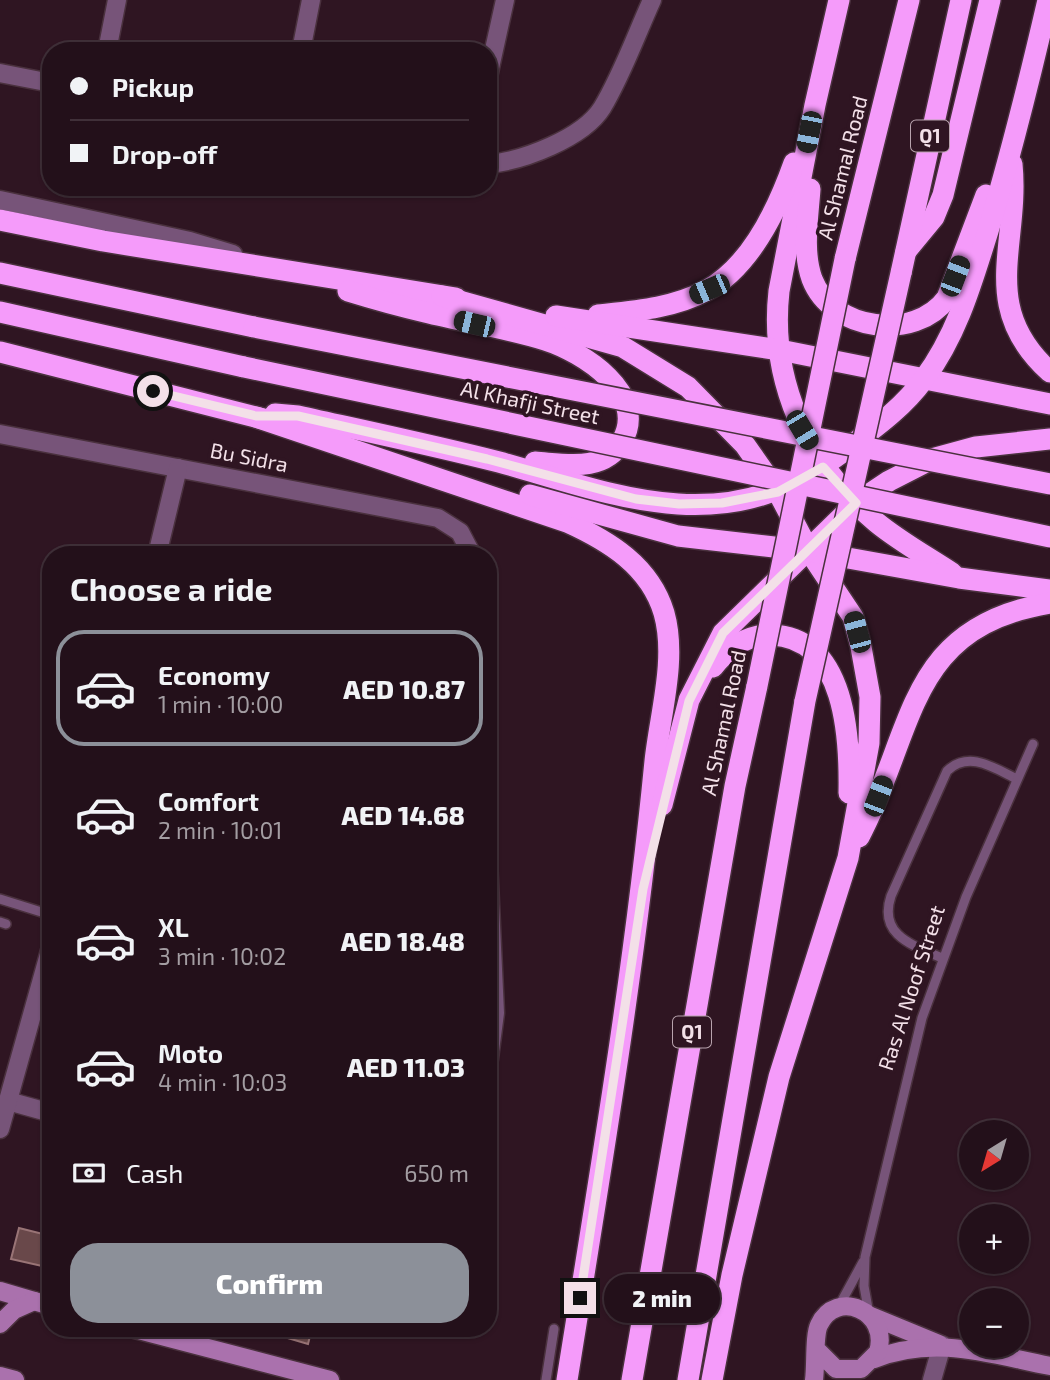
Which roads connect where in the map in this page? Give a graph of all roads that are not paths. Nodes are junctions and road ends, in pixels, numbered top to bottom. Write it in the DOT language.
graph roads {
  1 [pos="117,0"];
  2 [pos="311,0"];
  3 [pos="505,0"];
  4 [pos="652,0"];
  5 [pos="839,0"];
  6 [pos="909,0"];
  7 [pos="961,0"];
  8 [pos="990,0"];
  9 [pos="1048,0"];
  10 [pos="109,42"];
  11 [pos="303,42"];
  12 [pos="496,42"];
  13 [pos="0,73"];
  14 [pos="42,81"];
  15 [pos="814,105"];
  16 [pos="1011,155"];
  17 [pos="497,162"];
  18 [pos="0,200"];
  19 [pos="0,220"];
  20 [pos="903,263"];
  21 [pos="273,267"];
  22 [pos="0,273"];
  23 [pos="442,296"];
  24 [pos="0,312"];
  25 [pos="568,318"];
  26 [pos="780,350"];
  27 [pos="0,352"];
  28 [pos="1050,372"];
  29 [pos="924,379"];
  30 [pos="1050,404"];
  31 [pos="256,416"];
  32 [pos="0,434"];
  33 [pos="1050,439"];
  34 [pos="487,459"];
  35 [pos="823,467"];
  36 [pos="178,468"];
  37 [pos="1050,484"];
  38 [pos="778,492"];
  39 [pos="856,503"];
  40 [pos="1050,537"];
  41 [pos="159,546"];
  42 [pos="467,546"];
  43 [pos="810,551"];
  44 [pos="959,578"];
  45 [pos="1050,590"];
  46 [pos="1050,603"];
  47 [pos="689,701"];
  48 [pos="1033,744"];
  49 [pos="1017,779"];
  50 [pos="848,858"];
  51 [pos="643,889"];
  52 [pos="0,899"];
  53 [pos="42,912"];
  54 [pos="942,958"];
  55 [pos="42,979"];
  56 [pos="8,1101"];
  57 [pos="42,1110"];
  58 [pos="0,1129"];
  59 [pos="864,1257"];
  60 [pos="0,1291"];
  61 [pos="42,1303"];
  62 [pos="838,1308"];
  63 [pos="870,1315"];
  64 [pos="0,1324"];
  65 [pos="554,1329"];
  66 [pos="165,1337"];
  67 [pos="942,1345"];
  68 [pos="818,1351"];
  69 [pos="863,1369"];
  70 [pos="1048,1371"];
  71 [pos="330,1380"];
  72 [pos="546,1380"];
  73 [pos="567,1380"];
  74 [pos="632,1380"];
  75 [pos="688,1380"];
  76 [pos="712,1380"];
  77 [pos="814,1380"];
  78 [pos="932,1380"];
  1 -- 10 [label="street"];
  2 -- 11 [label="street"];
  3 -- 12 [label="street"];
  4 -- 17 [label="street"];
  5 -- 15 [label="highway"];
  6 -- 74 [label="highway, Al Shamal Road / Q1, bridge"];
  7 -- 20 [label="highway, Q1"];
  8 -- 20 [label="highway"];
  9 -- 16 [label="highway"];
  13 -- 14 [label="street"];
  15 -- 16 [label="highway"];
  15 -- 25 [label="highway"];
  15 -- 26 [label="highway"];
  16 -- 28 [label="highway"];
  16 -- 29 [label="highway"];
  18 -- 21 [label="street"];
  19 -- 21 [label="highway"];
  20 -- 75 [label="highway, Q1, bridge"];
  21 -- 23 [label="highway"];
  21 -- 34 [label="highway"];
  22 -- 37 [label="highway, Al Khafji Street, bridge"];
  23 -- 25 [label="highway"];
  23 -- 38 [label="highway"];
  24 -- 40 [label="highway, Al Khafji Street, bridge"];
  25 -- 26 [label="highway"];
  26 -- 29 [label="highway"];
  26 -- 35 [label="highway"];
  27 -- 31 [label="highway"];
  29 -- 30 [label="highway"];
  29 -- 35 [label="highway"];
  31 -- 34 [label="highway"];
  31 -- 43 [label="highway"];
  31 -- 51 [label="highway"];
  32 -- 36 [label="street, Bu Sidra"];
  33 -- 39 [label="highway"];
  34 -- 38 [label="highway"];
  35 -- 38 [label="highway"];
  35 -- 39 [label="highway"];
  36 -- 41 [label="street"];
  36 -- 42 [label="street, Bu Sidra"];
  38 -- 43 [label="highway"];
  39 -- 43 [label="highway"];
  39 -- 44 [label="highway"];
  43 -- 44 [label="highway"];
  43 -- 47 [label="highway"];
  43 -- 50 [label="highway"];
  44 -- 45 [label="highway"];
  46 -- 50 [label="highway"];
  47 -- 50 [label="highway"];
  47 -- 51 [label="highway"];
  48 -- 49 [label="lane, Ras Al Noof Street"];
  49 -- 54 [label="lane, Ras Al Noof Street"];
  49 -- 54 [label="lane"];
  50 -- 76 [label="highway"];
  51 -- 73 [label="highway"];
  52 -- 53 [label="lane"];
  54 -- 59 [label="lane, Ras Al Noof Street"];
  55 -- 56 [label="street"];
  56 -- 57 [label="street"];
  56 -- 58 [label="street"];
  59 -- 62 [label="lane, Ras Al Noof Street"];
  59 -- 63 [label="lane, Ras Al Noof Street"];
  60 -- 61 [label="street"];
  61 -- 64 [label="street"];
  62 -- 63 [label="street"];
  62 -- 68 [label="street"];
  63 -- 67 [label="street"];
  63 -- 69 [label="street"];
  65 -- 72 [label="lane"];
  66 -- 71 [label="street"];
  67 -- 69 [label="street"];
  67 -- 70 [label="street"];
  67 -- 78 [label="street"];
  68 -- 69 [label="street"];
  68 -- 77 [label="street"];
}
